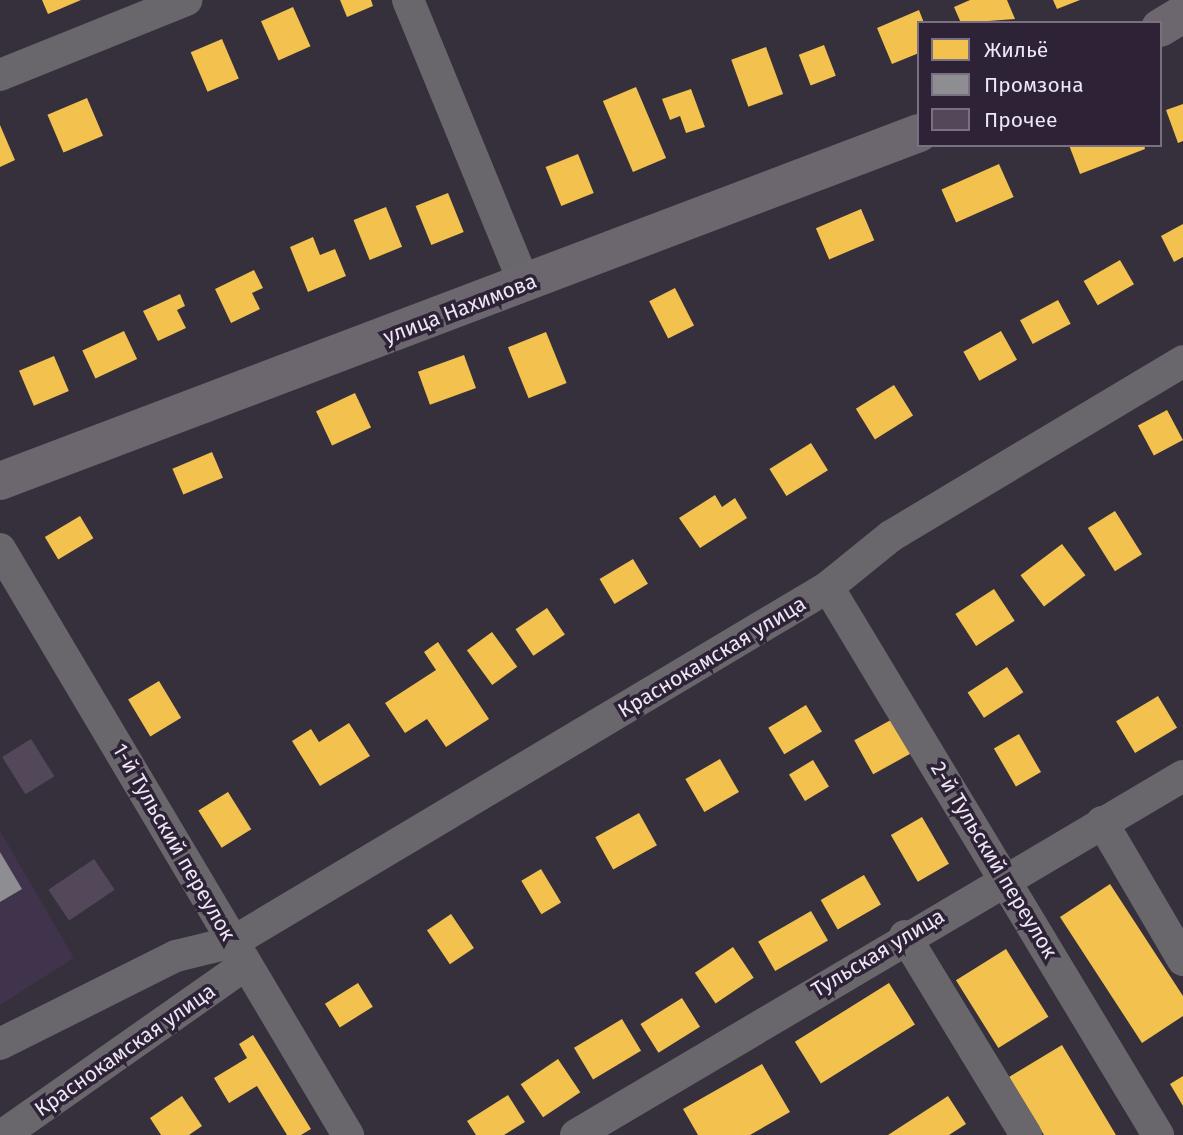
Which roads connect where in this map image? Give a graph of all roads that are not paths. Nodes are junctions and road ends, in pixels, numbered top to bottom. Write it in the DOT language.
graph roads {
  1 [pos="187,0"];
  2 [pos="408,0"];
  3 [pos="1183,14"];
  4 [pos="1162,27"];
  5 [pos="0,75"];
  6 [pos="917,134"];
  7 [pos="525,285"];
  8 [pos="1183,361"];
  9 [pos="0,481"];
  10 [pos="0,549"];
  11 [pos="828,587"];
  12 [pos="1183,776"];
  13 [pos="1102,822"];
  14 [pos="1004,876"];
  15 [pos="905,936"];
  16 [pos="240,953"];
  17 [pos="1183,960"];
  18 [pos="0,1044"];
  19 [pos="3,1130"];
  20 [pos="348,1135"];
  21 [pos="576,1135"];
  22 [pos="1026,1135"];
  23 [pos="1158,1135"];
  1 -- 5 [label="street"];
  2 -- 7 [label="street"];
  3 -- 4 [label="main road"];
  6 -- 7 [label="main road, улица Нахимова"];
  7 -- 9 [label="main road, улица Нахимова"];
  8 -- 11 [label="street, Краснокамская улица"];
  10 -- 16 [label="street, 1-й Тульский переулок"];
  11 -- 14 [label="street, 2-й Тульский переулок"];
  11 -- 16 [label="street, Краснокамская улица"];
  12 -- 13 [label="street, Тульская улица"];
  13 -- 14 [label="street, Тульская улица"];
  13 -- 17 [label="street"];
  14 -- 15 [label="street, Тульская улица"];
  14 -- 23 [label="street, 2-й Тульский переулок"];
  15 -- 21 [label="street, Тульская улица"];
  15 -- 22 [label="street"];
  16 -- 18 [label="street"];
  16 -- 19 [label="street, Краснокамская улица"];
  16 -- 20 [label="street, 1-й Тульский переулок"];
}
